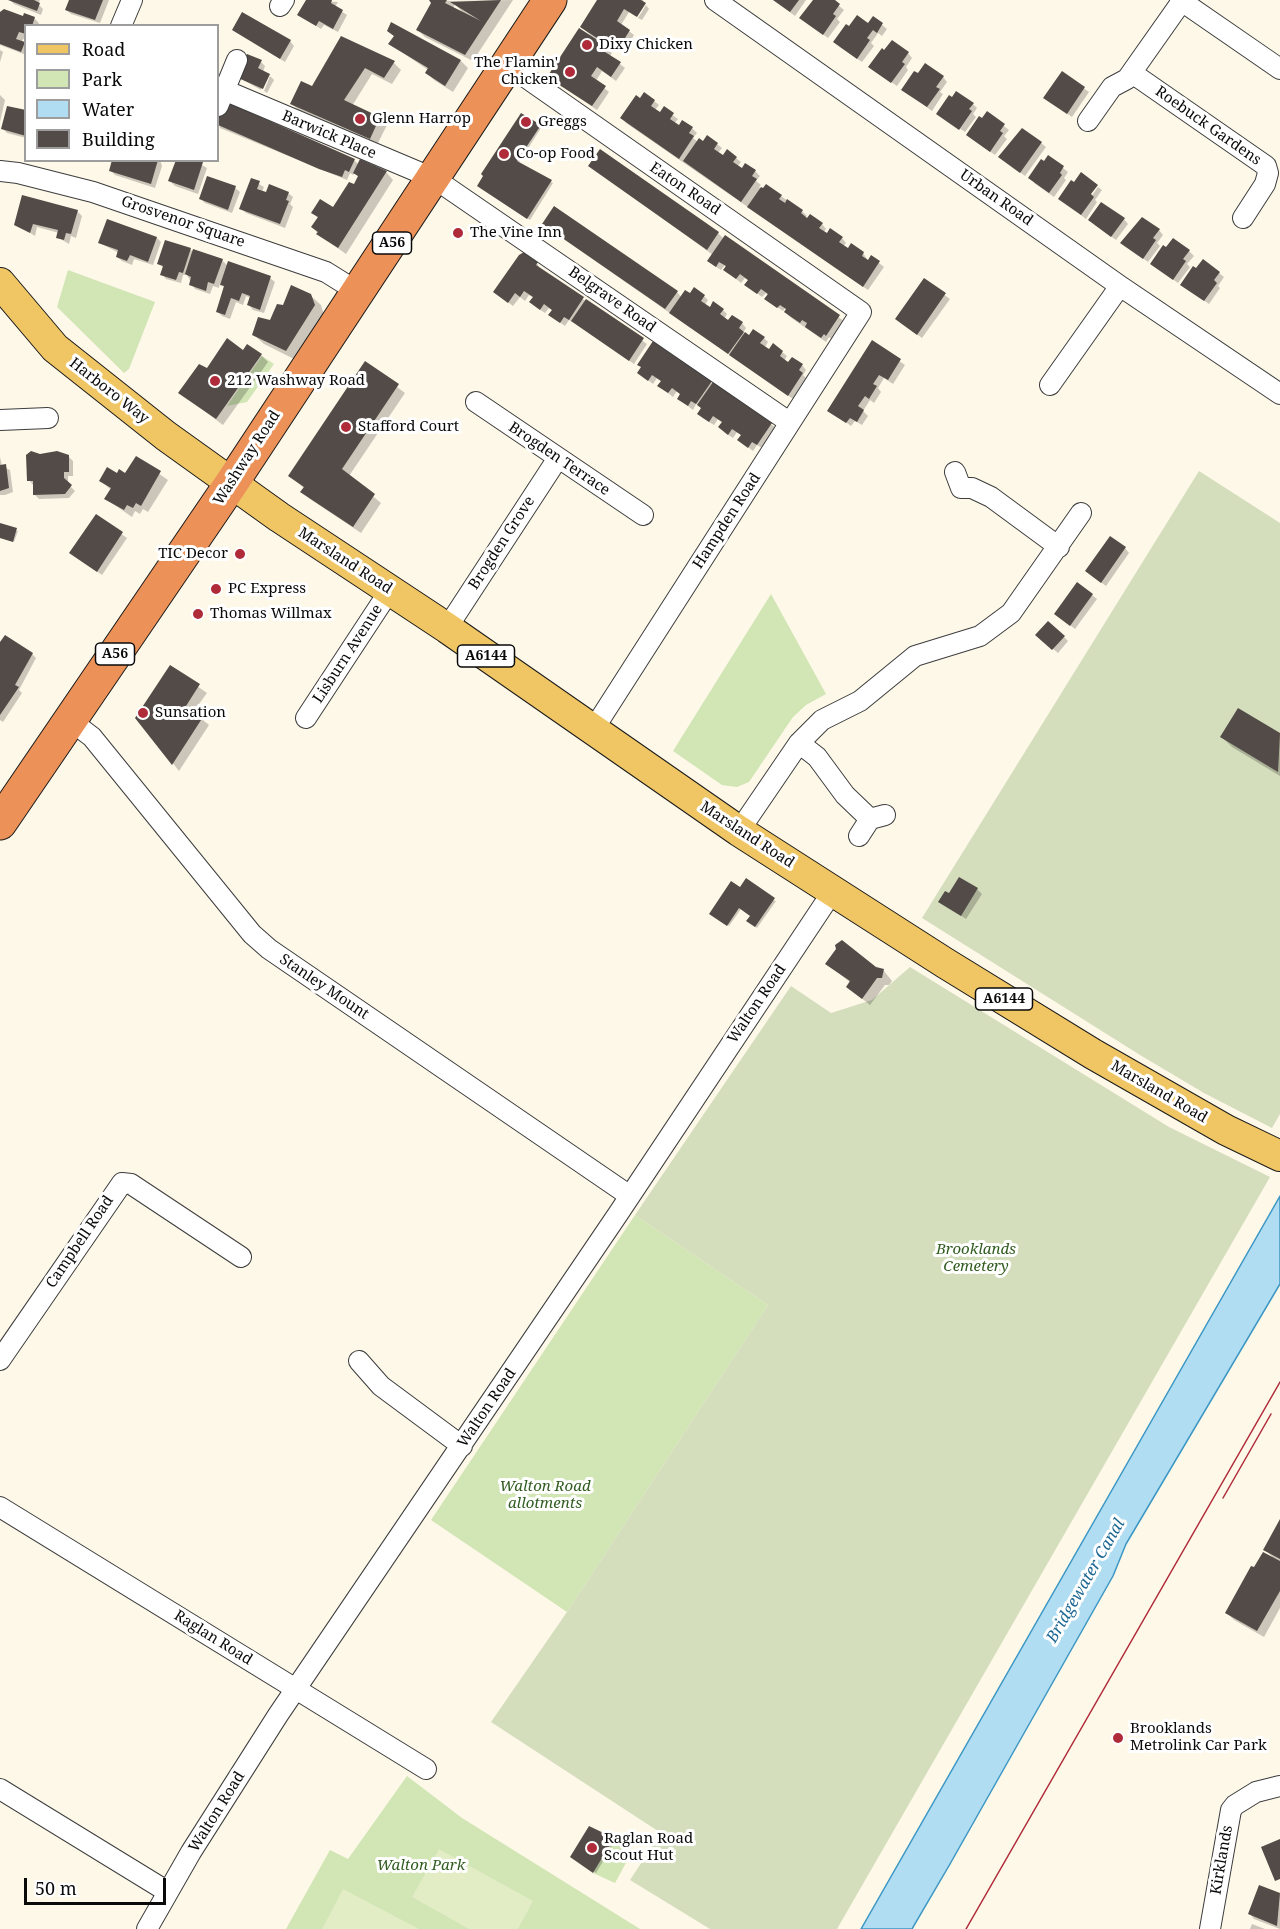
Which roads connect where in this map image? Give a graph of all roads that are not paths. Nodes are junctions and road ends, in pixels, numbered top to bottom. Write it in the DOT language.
graph roads {
  1 [pos="132,0"];
  2 [pos="550,0"];
  3 [pos="715,0"];
  4 [pos="1181,1"];
  5 [pos="122,24"];
  6 [pos="237,60"];
  7 [pos="508,65"];
  8 [pos="1280,69"];
  9 [pos="1132,73"];
  10 [pos="221,98"];
  11 [pos="1088,121"];
  12 [pos="0,171"];
  13 [pos="435,179"];
  14 [pos="1243,218"];
  15 [pos="0,283"];
  16 [pos="1120,286"];
  17 [pos="358,292"];
  18 [pos="861,312"];
  19 [pos="1050,385"];
  20 [pos="1280,394"];
  21 [pos="476,402"];
  22 [pos="48,417"];
  23 [pos="0,420"];
  24 [pos="789,422"];
  25 [pos="558,458"];
  26 [pos="231,484"];
  27 [pos="956,488"];
  28 [pos="1081,513"];
  29 [pos="643,515"];
  30 [pos="1059,547"];
  31 [pos="390,590"];
  32 [pos="447,628"];
  33 [pos="306,718"];
  34 [pos="70,721"];
  35 [pos="593,730"];
  36 [pos="799,743"];
  37 [pos="0,823"];
  38 [pos="739,831"];
  39 [pos="859,836"];
  40 [pos="833,891"];
  41 [pos="1278,1155"];
  42 [pos="630,1196"];
  43 [pos="241,1257"];
  44 [pos="0,1360"];
  45 [pos="359,1361"];
  46 [pos="462,1446"];
  47 [pos="0,1507"];
  48 [pos="296,1689"];
  49 [pos="426,1768"];
  50 [pos="1280,1786"];
  51 [pos="0,1790"];
  52 [pos="168,1892"];
  53 [pos="147,1929"];
  54 [pos="1210,1929"];
  1 -- 5 [label="street"];
  2 -- 7 [label="highway, Washway Road / A56"];
  3 -- 16 [label="street, Urban Road"];
  4 -- 8 [label="street"];
  4 -- 9 [label="street"];
  6 -- 10 [label="street, Barwick Place"];
  7 -- 13 [label="highway, Washway Road / A56"];
  7 -- 18 [label="street, Eaton Road"];
  9 -- 11 [label="street"];
  9 -- 14 [label="street, Roebuck Gardens"];
  10 -- 13 [label="street, Barwick Place"];
  12 -- 17 [label="street, Grosvenor Square"];
  13 -- 17 [label="highway, Washway Road / A56"];
  13 -- 24 [label="street, Belgrave Road"];
  15 -- 26 [label="main road, Harboro Way / A6144"];
  16 -- 19 [label="street"];
  16 -- 20 [label="street, Urban Road"];
  17 -- 26 [label="highway, Washway Road / A56"];
  18 -- 24 [label="street, Hampden Road"];
  21 -- 25 [label="street, Brogden Terrace"];
  22 -- 23 [label="street"];
  24 -- 35 [label="street, Hampden Road"];
  25 -- 29 [label="street, Brogden Terrace"];
  25 -- 32 [label="street, Brogden Grove"];
  26 -- 31 [label="main road, Marsland Road / A6144"];
  26 -- 34 [label="highway, Washway Road / A56"];
  27 -- 30 [label="street"];
  28 -- 30 [label="street"];
  30 -- 36 [label="street"];
  31 -- 32 [label="main road, Marsland Road / A6144"];
  31 -- 33 [label="street, Lisburn Avenue"];
  32 -- 35 [label="main road, Marsland Road / A6144"];
  34 -- 37 [label="highway, Washway Road / A56"];
  34 -- 42 [label="street, Stanley Mount"];
  35 -- 38 [label="main road, Marsland Road / A6144"];
  36 -- 38 [label="street"];
  36 -- 39 [label="street"];
  38 -- 40 [label="main road, Marsland Road / A6144"];
  40 -- 41 [label="main road, Marsland Road / A6144"];
  40 -- 42 [label="street, Walton Road"];
  42 -- 46 [label="street, Walton Road"];
  43 -- 44 [label="street, Campbell Road"];
  45 -- 46 [label="street"];
  46 -- 48 [label="street, Walton Road"];
  47 -- 48 [label="street, Raglan Road"];
  48 -- 49 [label="street, Raglan Road"];
  48 -- 52 [label="street, Walton Road"];
  50 -- 54 [label="street, Kirklands"];
  51 -- 52 [label="street"];
  52 -- 53 [label="street, Walton Road"];
}
